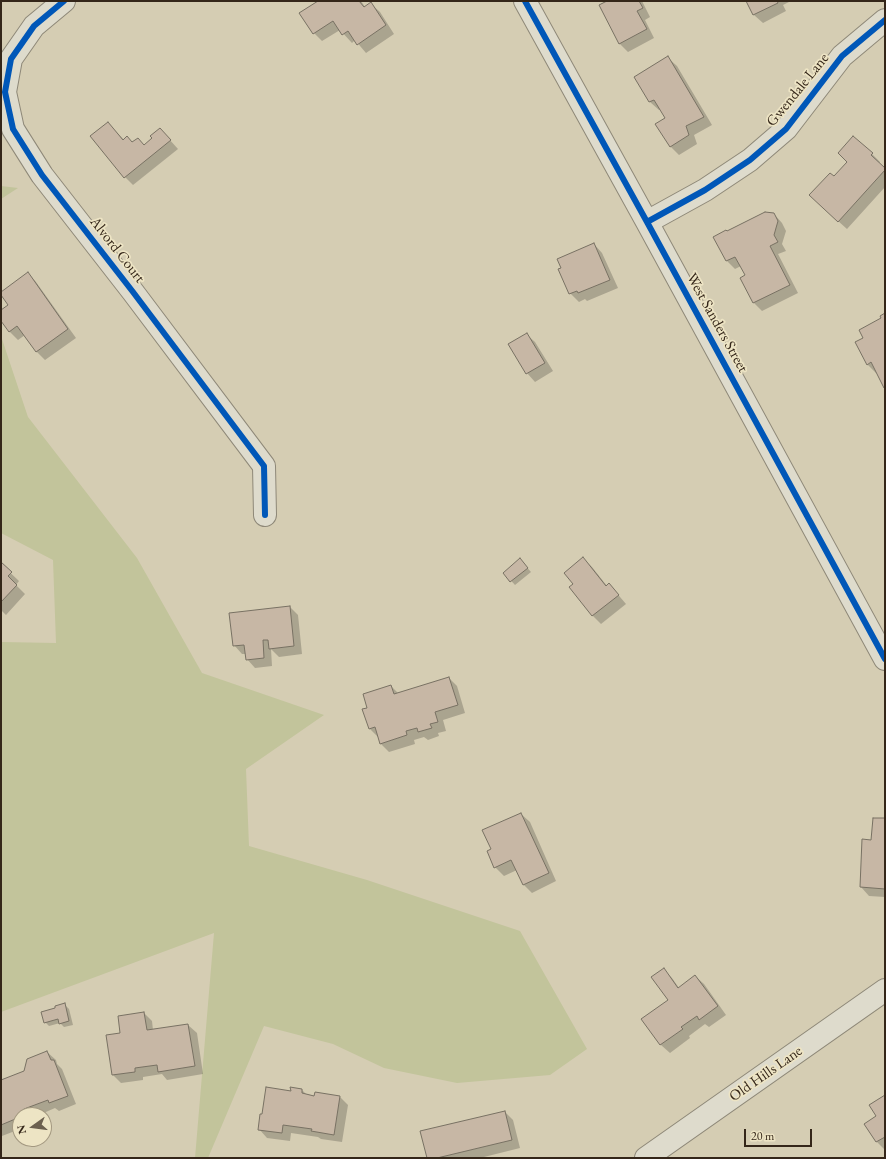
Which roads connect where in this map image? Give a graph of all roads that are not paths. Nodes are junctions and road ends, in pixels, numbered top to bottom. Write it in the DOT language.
graph roads {
  1 [pos="64,1"];
  2 [pos="525,1"];
  3 [pos="885,20"];
  4 [pos="647,222"];
  5 [pos="266,515"];
  6 [pos="885,659"];
  7 [pos="885,990"];
  8 [pos="646,1158"];
  1 -- 5 [label="street, Alvord Court"];
  2 -- 4 [label="street, West Sanders Street"];
  3 -- 4 [label="street, Gwendale Lane"];
  4 -- 6 [label="street, West Sanders Street"];
  7 -- 8 [label="street, Old Hills Lane"];
}
